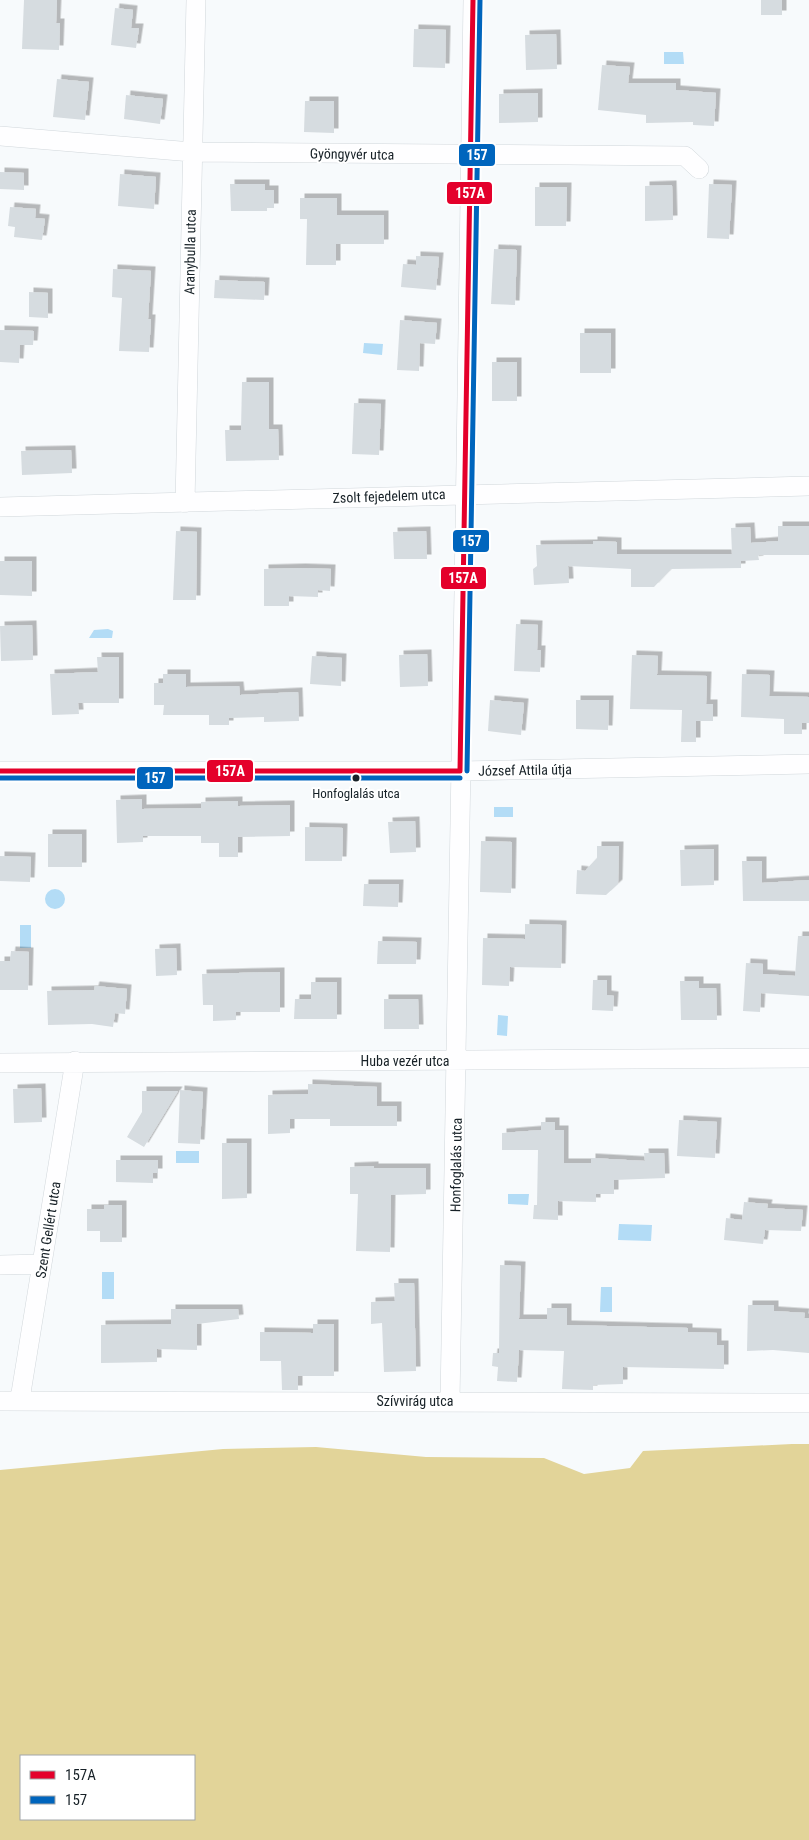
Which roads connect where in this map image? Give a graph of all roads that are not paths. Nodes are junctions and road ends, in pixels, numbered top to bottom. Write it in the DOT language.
graph roads {
  1 [pos="196,0"];
  2 [pos="473,0"];
  3 [pos="0,136"];
  4 [pos="192,152"];
  5 [pos="470,155"];
  6 [pos="699,168"];
  7 [pos="809,486"];
  8 [pos="464,494"];
  9 [pos="185,503"];
  10 [pos="0,507"];
  11 [pos="809,764"];
  12 [pos="0,771"];
  13 [pos="460,771"];
  14 [pos="809,1058"];
  15 [pos="75,1061"];
  16 [pos="458,1061"];
  17 [pos="0,1062"];
  18 [pos="42,1264"];
  19 [pos="0,1265"];
  20 [pos="20,1399"];
  21 [pos="0,1401"];
  22 [pos="450,1401"];
  23 [pos="809,1403"];
  1 -- 4 [label="street, Aranybulla utca"];
  2 -- 5 [label="street, Honfoglalás utca"];
  3 -- 4 [label="street, Gyöngyvér utca"];
  4 -- 5 [label="street, Gyöngyvér utca"];
  4 -- 9 [label="street, Aranybulla utca"];
  5 -- 6 [label="street, Gyöngyvér utca"];
  5 -- 8 [label="street, Honfoglalás utca"];
  7 -- 8 [label="street, Zsolt fejedelem utca"];
  8 -- 9 [label="street, Zsolt fejedelem utca"];
  8 -- 13 [label="street, Honfoglalás utca"];
  9 -- 10 [label="street, Zsolt fejedelem utca"];
  11 -- 13 [label="street, József Attila útja"];
  12 -- 13 [label="street, József Attila útja"];
  13 -- 16 [label="street, Honfoglalás utca"];
  14 -- 16 [label="street, Huba vezér utca"];
  15 -- 16 [label="street, Huba vezér utca"];
  15 -- 17 [label="street, Huba vezér utca"];
  15 -- 18 [label="street, Szent Gellért utca"];
  16 -- 22 [label="street, Honfoglalás utca"];
  18 -- 19 [label="street"];
  18 -- 20 [label="street, Szent Gellért utca"];
  20 -- 21 [label="street, Szívvirág utca"];
  20 -- 22 [label="street, Szívvirág utca"];
  22 -- 23 [label="street, Szívvirág utca"];
}
